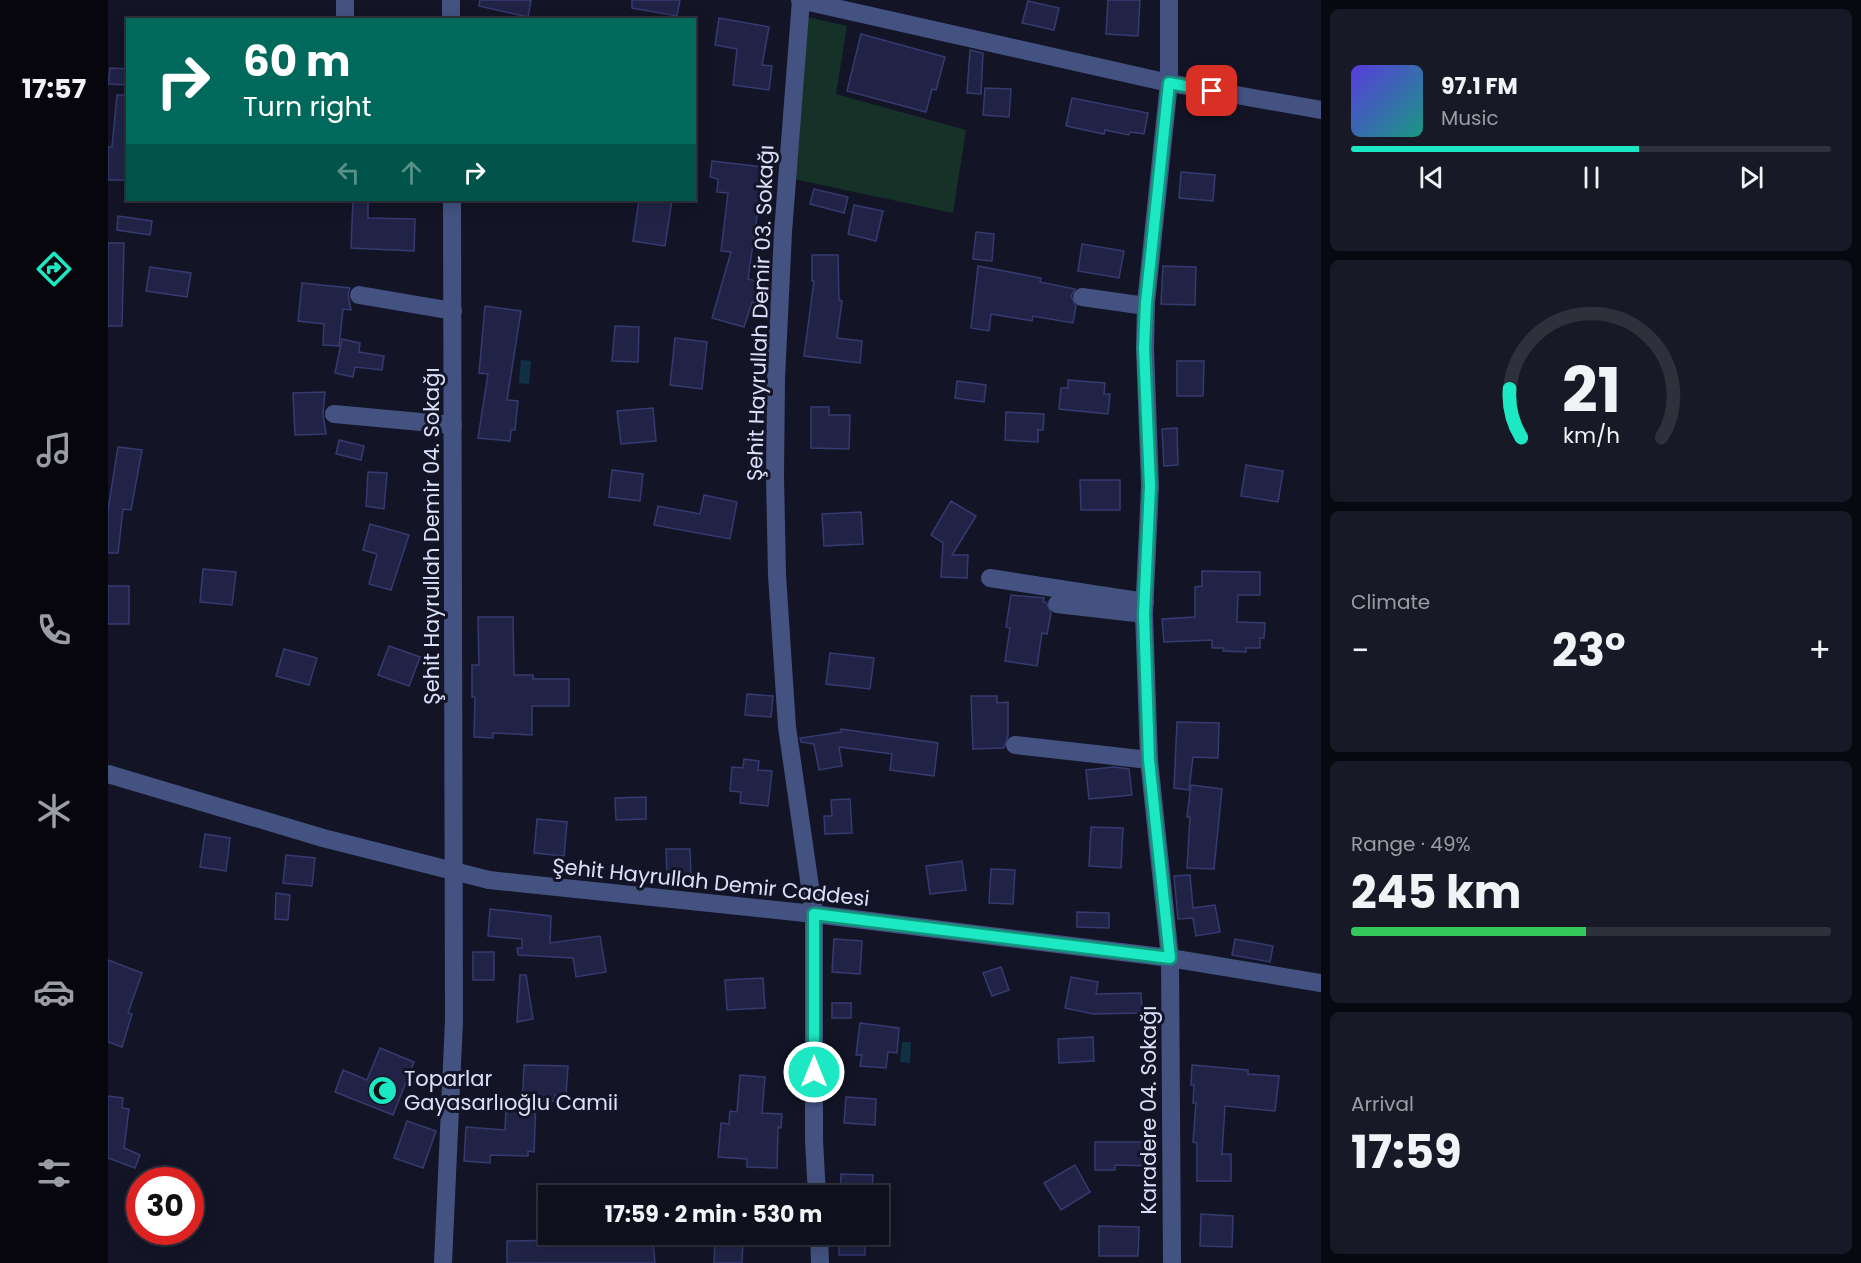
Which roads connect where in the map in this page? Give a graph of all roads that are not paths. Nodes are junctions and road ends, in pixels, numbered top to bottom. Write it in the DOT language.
graph roads {
  1 [pos="345,0"];
  2 [pos="451,0"];
  3 [pos="800,0"];
  4 [pos="1169,0"];
  5 [pos="345,18"];
  6 [pos="451,18"];
  7 [pos="1169,83"];
  8 [pos="1321,110"];
  9 [pos="452,201"];
  10 [pos="359,295"];
  11 [pos="1082,297"];
  12 [pos="1146,306"];
  13 [pos="453,311"];
  14 [pos="334,414"];
  15 [pos="453,425"];
  16 [pos="990,578"];
  17 [pos="1058,604"];
  18 [pos="1145,608"];
  19 [pos="1015,745"];
  20 [pos="1149,760"];
  21 [pos="108,774"];
  22 [pos="453,873"];
  23 [pos="814,914"];
  24 [pos="1170,958"];
  25 [pos="1321,983"];
  26 [pos="816,1185"];
  27 [pos="819,1245"];
  28 [pos="443,1263"];
  29 [pos="820,1263"];
  30 [pos="1172,1263"];
  1 -- 5 [label="street"];
  2 -- 6 [label="street"];
  3 -- 7 [label="street"];
  3 -- 23 [label="street, Şehit Hayrullah Demir 03. Sokağı"];
  4 -- 7 [label="street, Karadere 04. Sokağı"];
  7 -- 8 [label="street"];
  7 -- 12 [label="street, Karadere 04. Sokağı"];
  9 -- 13 [label="street, Şehit Hayrullah Demir 04. Sokağı"];
  10 -- 13 [label="street"];
  11 -- 12 [label="street"];
  12 -- 18 [label="street, Karadere 04. Sokağı"];
  13 -- 15 [label="street, Şehit Hayrullah Demir 04. Sokağı"];
  14 -- 15 [label="street"];
  15 -- 22 [label="street, Şehit Hayrullah Demir 04. Sokağı"];
  16 -- 18 [label="street"];
  17 -- 18 [label="street"];
  18 -- 20 [label="street, Karadere 04. Sokağı"];
  19 -- 20 [label="street"];
  20 -- 24 [label="street, Karadere 04. Sokağı"];
  21 -- 22 [label="street, Şehit Hayrullah Demir Caddesi"];
  22 -- 23 [label="street, Şehit Hayrullah Demir Caddesi"];
  22 -- 28 [label="street, Şehit Hayrullah Demir 04. Sokağı"];
  23 -- 24 [label="street, Şehit Hayrullah Demir Caddesi"];
  23 -- 26 [label="street, Şehit Hayrullah Demir 03. Sokağı"];
  24 -- 25 [label="street, Şehit Hayrullah Demir Caddesi"];
  24 -- 30 [label="street, Karadere 04. Sokağı"];
  27 -- 29 [label="street"];
}
